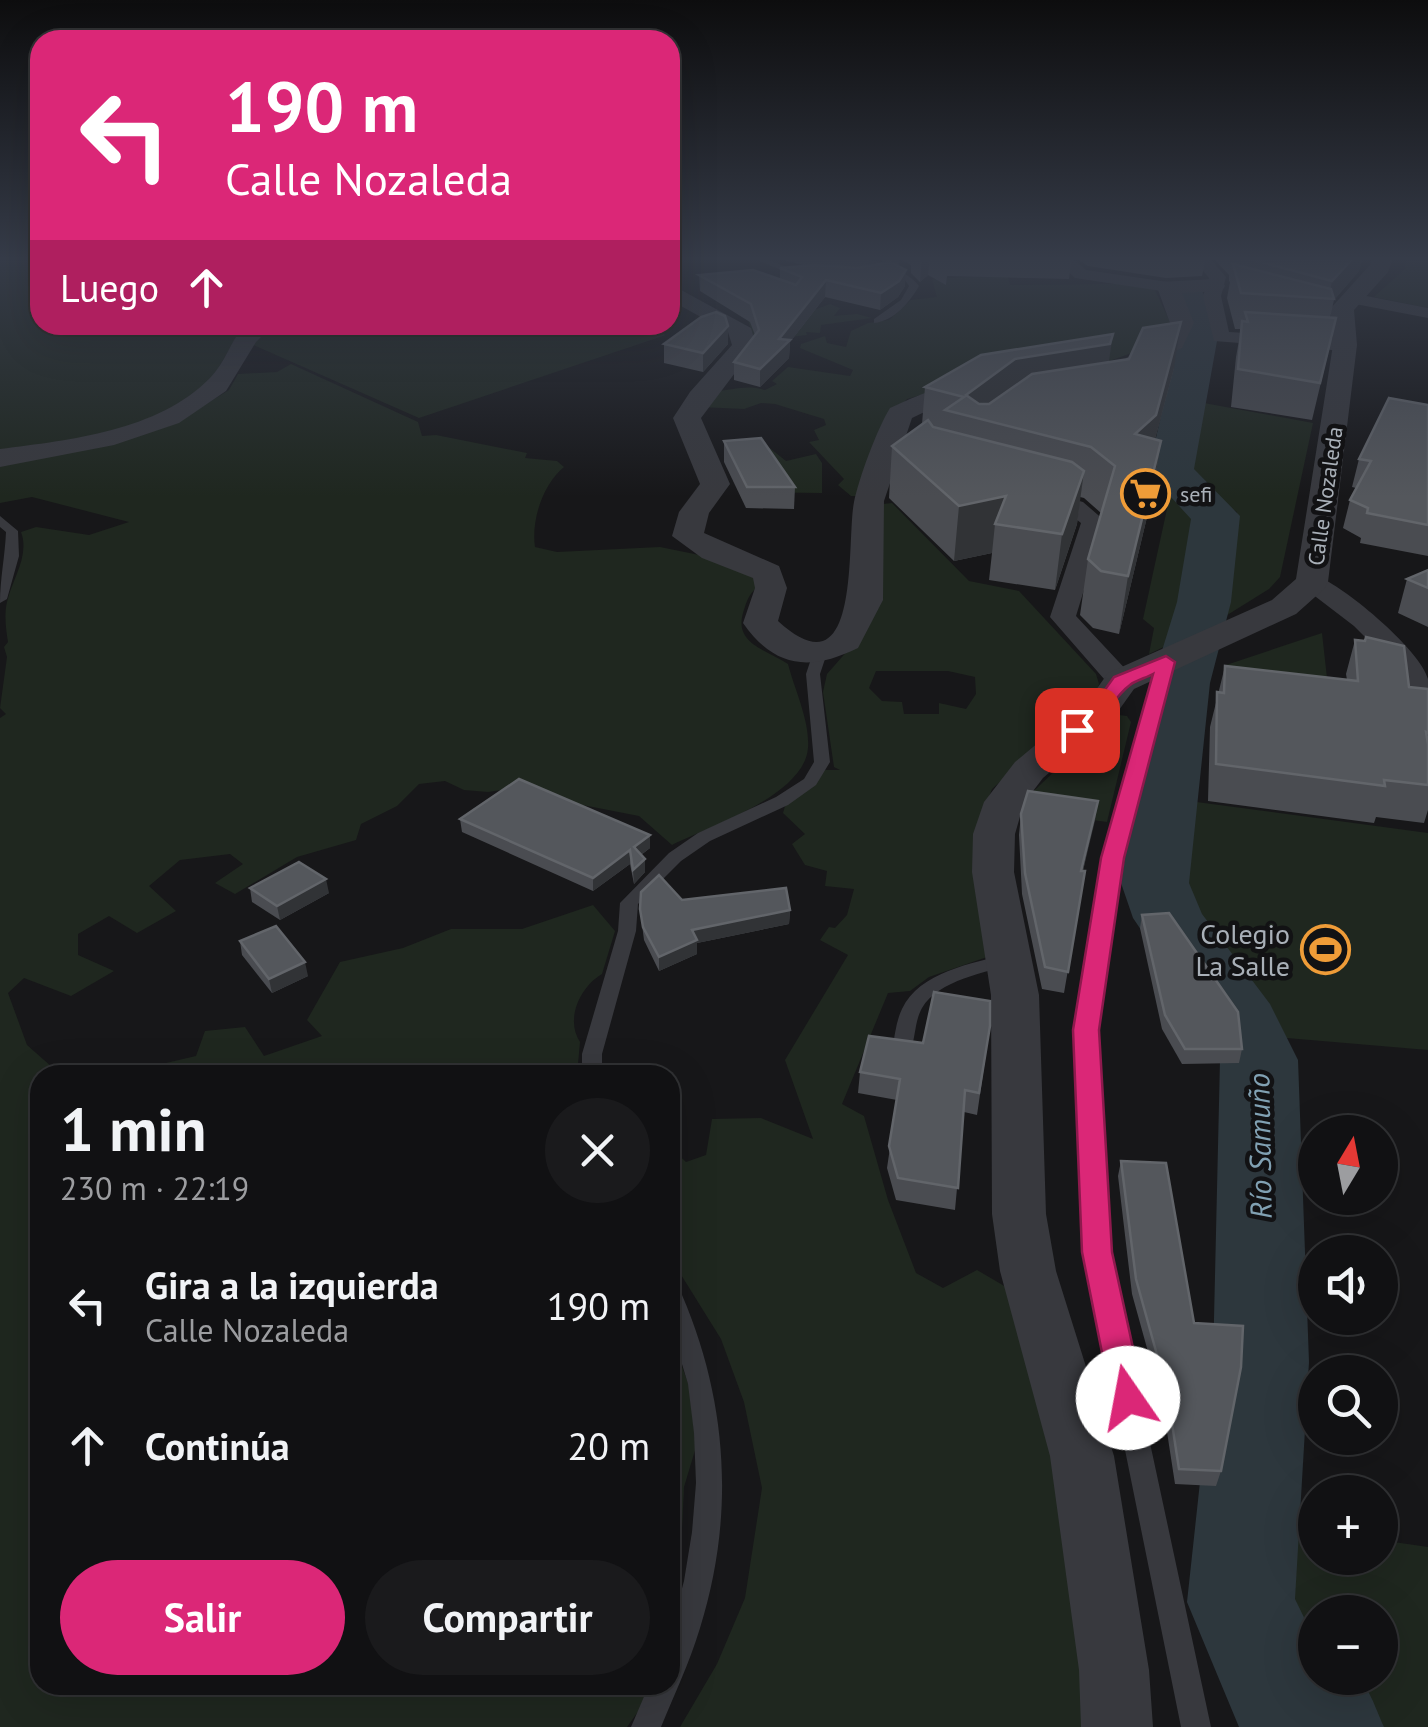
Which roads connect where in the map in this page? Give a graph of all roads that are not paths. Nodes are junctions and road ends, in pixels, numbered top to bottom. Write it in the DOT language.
graph roads {
  1 [pos="247,337"];
  2 [pos="742,337"];
  3 [pos="1176,337"];
  4 [pos="1338,337"];
  5 [pos="1118,371"];
  6 [pos="1010,386"];
  7 [pos="0,458"];
  8 [pos="1006,488"];
  9 [pos="0,520"];
  10 [pos="1312,582"];
  11 [pos="0,599"];
  12 [pos="820,653"];
  13 [pos="1166,662"];
  14 [pos="1118,687"];
  15 [pos="1428,702"];
  16 [pos="1009,960"];
  17 [pos="902,1048"];
  18 [pos="592,1065"];
  19 [pos="680,1323"];
  20 [pos="680,1648"];
  21 [pos="660,1695"];
  22 [pos="646,1727"];
  23 [pos="1117,1727"];
  24 [pos="1196,1727"];
  1 -- 7 [label="street"];
  2 -- 12 [label="street"];
  3 -- 5 [label="street"];
  4 -- 10 [label="street, Calle Nozaleda"];
  6 -- 12 [label="street"];
  8 -- 14 [label="street"];
  9 -- 11 [label="lane"];
  10 -- 13 [label="street, Calle Nozaleda"];
  10 -- 15 [label="street"];
  12 -- 18 [label="lane"];
  13 -- 14 [label="street, Calle Nozaleda"];
  13 -- 24 [label="lane"];
  14 -- 16 [label="street, Calle Nozaleda"];
  16 -- 17 [label="lane"];
  16 -- 23 [label="street, Calle Nozaleda"];
  19 -- 20 [label="lane"];
  21 -- 22 [label="lane"];
}
